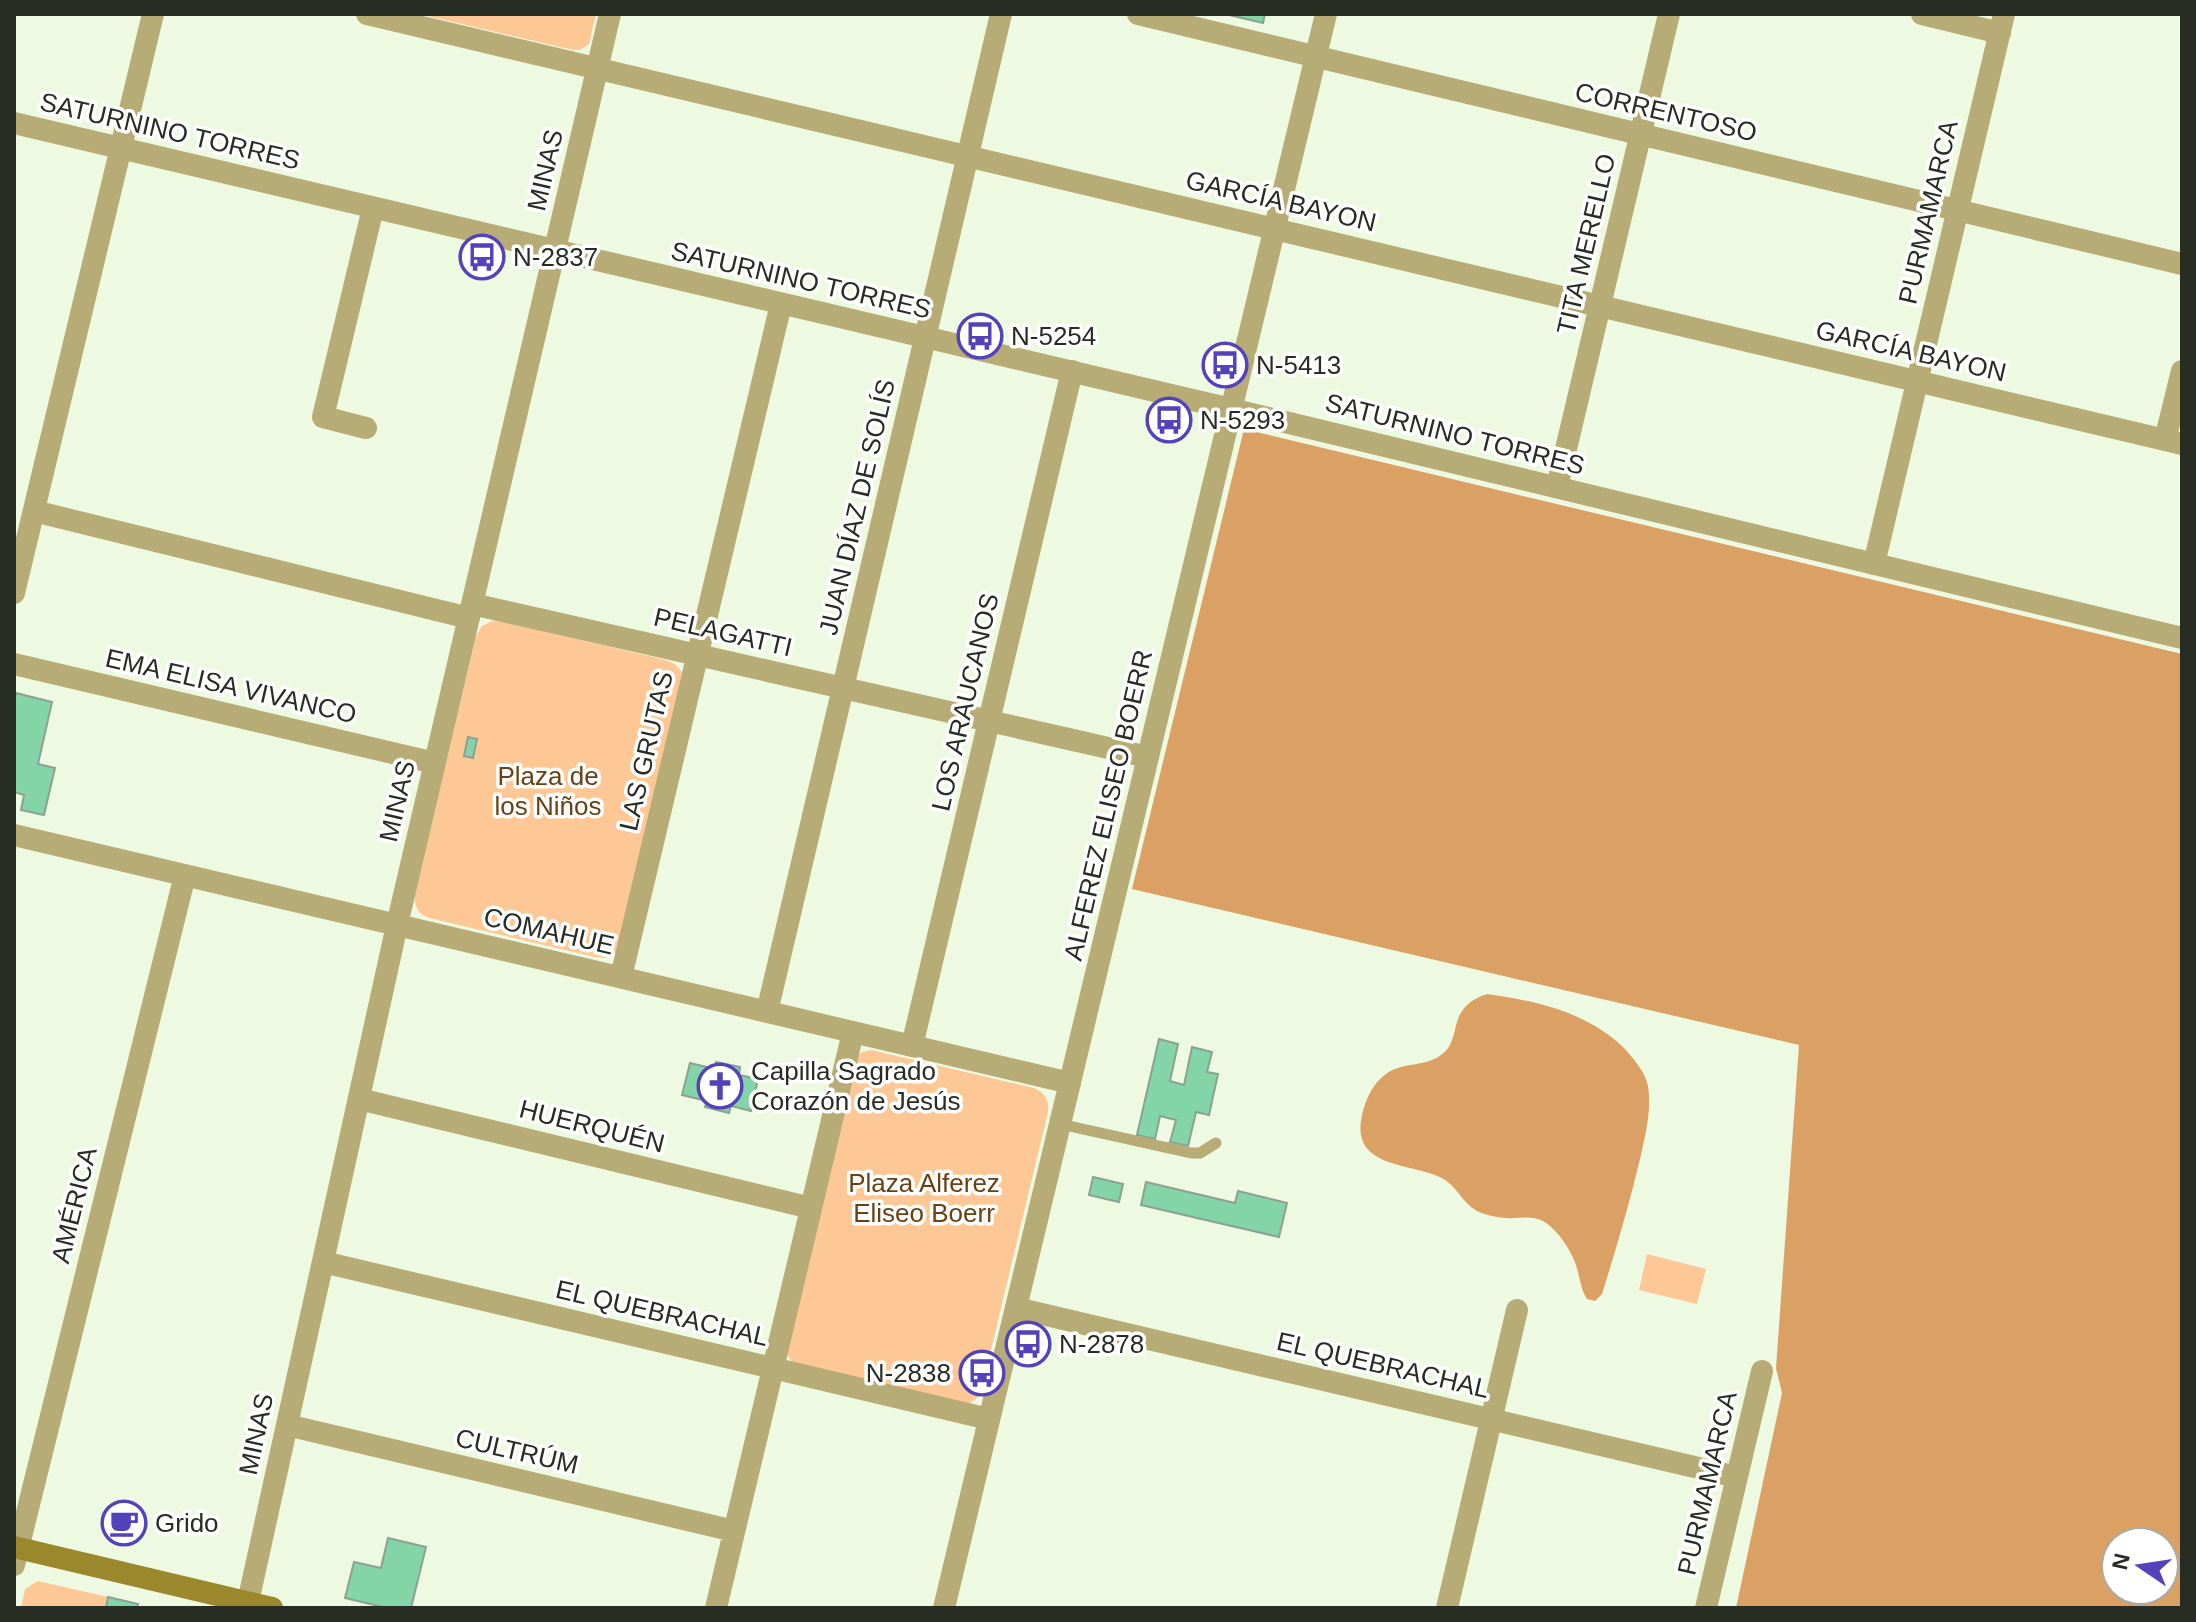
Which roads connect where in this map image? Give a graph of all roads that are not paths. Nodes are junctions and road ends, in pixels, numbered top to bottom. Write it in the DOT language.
graph roads {
  1 [pos="153,14"];
  2 [pos="367,14"];
  3 [pos="610,14"];
  4 [pos="1001,14"];
  5 [pos="1138,14"];
  6 [pos="1326,14"];
  7 [pos="1669,14"];
  8 [pos="1922,14"];
  9 [pos="2002,23"];
  10 [pos="1315,57"];
  11 [pos="598,68"];
  12 [pos="14,123"];
  13 [pos="1640,135"];
  14 [pos="122,148"];
  15 [pos="968,156"];
  16 [pos="373,208"];
  17 [pos="1958,210"];
  18 [pos="1274,228"];
  19 [pos="554,251"];
  20 [pos="2182,264"];
  21 [pos="781,304"];
  22 [pos="1600,306"];
  23 [pos="926,337"];
  24 [pos="1072,371"];
  25 [pos="2182,371"];
  26 [pos="1917,381"];
  27 [pos="1231,409"];
  28 [pos="366,428"];
  29 [pos="2174,442"];
  30 [pos="1557,487"];
  31 [pos="26,523"];
  32 [pos="1874,564"];
  33 [pos="14,593"];
  34 [pos="470,611"];
  35 [pos="2182,638"];
  36 [pos="698,655"];
  37 [pos="14,664"];
  38 [pos="843,688"];
  39 [pos="989,721"];
  40 [pos="1148,757"];
  41 [pos="435,763"];
  42 [pos="14,835"];
  43 [pos="185,875"];
  44 [pos="397,925"];
  45 [pos="621,977"];
  46 [pos="767,1012"];
  47 [pos="853,1032"];
  48 [pos="912,1046"];
  49 [pos="1070,1083"];
  50 [pos="359,1099"];
  51 [pos="1060,1124"];
  52 [pos="1216,1143"];
  53 [pos="811,1208"];
  54 [pos="323,1262"];
  55 [pos="1016,1308"];
  56 [pos="1517,1310"];
  57 [pos="773,1368"];
  58 [pos="1762,1371"];
  59 [pos="989,1419"];
  60 [pos="1491,1420"];
  61 [pos="287,1425"];
  62 [pos="1737,1477"];
  63 [pos="734,1531"];
  64 [pos="15,1553"];
  65 [pos="218,1602"];
  66 [pos="248,1602"];
  67 [pos="272,1608"];
  68 [pos="716,1608"];
  69 [pos="944,1608"];
  70 [pos="1447,1608"];
  71 [pos="1706,1608"];
  1 -- 14 [label="street"];
  2 -- 11 [label="street, GARCÍA BAYON"];
  3 -- 11 [label="street, MINAS"];
  4 -- 15 [label="street, JUAN DÍAZ DE SOLÍS"];
  5 -- 10 [label="street, CORRENTOSO"];
  6 -- 10 [label="street, ALFEREZ ELISEO BOERR"];
  7 -- 13 [label="street, TITA MERELLO"];
  8 -- 9 [label="street"];
  9 -- 17 [label="street, PURMAMARCA"];
  10 -- 13 [label="street, CORRENTOSO"];
  10 -- 18 [label="street, ALFEREZ ELISEO BOERR"];
  11 -- 15 [label="street, GARCÍA BAYON"];
  11 -- 19 [label="street, MINAS"];
  12 -- 14 [label="street, SATURNINO TORRES"];
  13 -- 17 [label="street, CORRENTOSO"];
  13 -- 22 [label="street, TITA MERELLO"];
  14 -- 16 [label="street, SATURNINO TORRES"];
  14 -- 31 [label="street"];
  15 -- 18 [label="street, GARCÍA BAYON"];
  15 -- 23 [label="street, JUAN DÍAZ DE SOLÍS"];
  16 -- 19 [label="street, SATURNINO TORRES"];
  16 -- 28 [label="street"];
  17 -- 20 [label="street, CORRENTOSO"];
  17 -- 26 [label="street, PURMAMARCA"];
  18 -- 22 [label="street, GARCÍA BAYON"];
  18 -- 27 [label="street, ALFEREZ ELISEO BOERR"];
  19 -- 21 [label="street, SATURNINO TORRES"];
  19 -- 34 [label="street, MINAS"];
  21 -- 23 [label="street, SATURNINO TORRES"];
  21 -- 36 [label="street, LAS GRUTAS"];
  22 -- 26 [label="street, GARCÍA BAYON"];
  22 -- 30 [label="street, TITA MERELLO"];
  23 -- 24 [label="street, SATURNINO TORRES"];
  23 -- 38 [label="street, JUAN DÍAZ DE SOLÍS"];
  24 -- 27 [label="street, SATURNINO TORRES"];
  24 -- 39 [label="street, LOS ARAUCANOS"];
  25 -- 29 [label="street"];
  26 -- 29 [label="street, GARCÍA BAYON"];
  26 -- 32 [label="street, PURMAMARCA"];
  27 -- 30 [label="street, SATURNINO TORRES"];
  27 -- 40 [label="street, ALFEREZ ELISEO BOERR"];
  30 -- 32 [label="street, SATURNINO TORRES"];
  31 -- 33 [label="street"];
  31 -- 34 [label="street, PELAGATTI"];
  32 -- 35 [label="street, SATURNINO TORRES"];
  34 -- 36 [label="street, PELAGATTI"];
  34 -- 41 [label="street, MINAS"];
  36 -- 38 [label="street, PELAGATTI"];
  36 -- 45 [label="street, LAS GRUTAS"];
  37 -- 41 [label="street, EMA ELISA VIVANCO"];
  38 -- 39 [label="street, PELAGATTI"];
  38 -- 46 [label="street, JUAN DÍAZ DE SOLÍS"];
  39 -- 40 [label="street, PELAGATTI"];
  39 -- 48 [label="street, LOS ARAUCANOS"];
  40 -- 49 [label="street, ALFEREZ ELISEO BOERR"];
  41 -- 44 [label="street, MINAS"];
  42 -- 43 [label="street, COMAHUE"];
  43 -- 44 [label="street, COMAHUE"];
  43 -- 64 [label="street, AMÉRICA"];
  44 -- 45 [label="street, COMAHUE"];
  44 -- 50 [label="street, MINAS"];
  45 -- 46 [label="street, COMAHUE"];
  46 -- 47 [label="street, COMAHUE"];
  47 -- 48 [label="street, COMAHUE"];
  47 -- 53 [label="street"];
  48 -- 49 [label="street, COMAHUE"];
  49 -- 51 [label="street, ALFEREZ ELISEO BOERR"];
  50 -- 53 [label="street, HUERQUÉN"];
  50 -- 54 [label="street, MINAS"];
  51 -- 52 [label="lane"];
  51 -- 55 [label="street, ALFEREZ ELISEO BOERR"];
  53 -- 57 [label="street"];
  54 -- 57 [label="street, EL QUEBRACHAL"];
  54 -- 61 [label="street, MINAS"];
  55 -- 59 [label="street, ALFEREZ ELISEO BOERR"];
  55 -- 60 [label="street, EL QUEBRACHAL"];
  56 -- 60 [label="street"];
  57 -- 59 [label="street, EL QUEBRACHAL"];
  57 -- 63 [label="street"];
  58 -- 62 [label="street, PURMAMARCA"];
  59 -- 69 [label="street, ALFEREZ ELISEO BOERR"];
  60 -- 62 [label="street, EL QUEBRACHAL"];
  60 -- 70 [label="street"];
  61 -- 63 [label="street, CULTRÚM"];
  61 -- 66 [label="street, MINAS"];
  62 -- 71 [label="street, PURMAMARCA"];
  63 -- 68 [label="street"];
  64 -- 65 [label="main road"];
  65 -- 66 [label="main road"];
  66 -- 67 [label="main road"];
}
